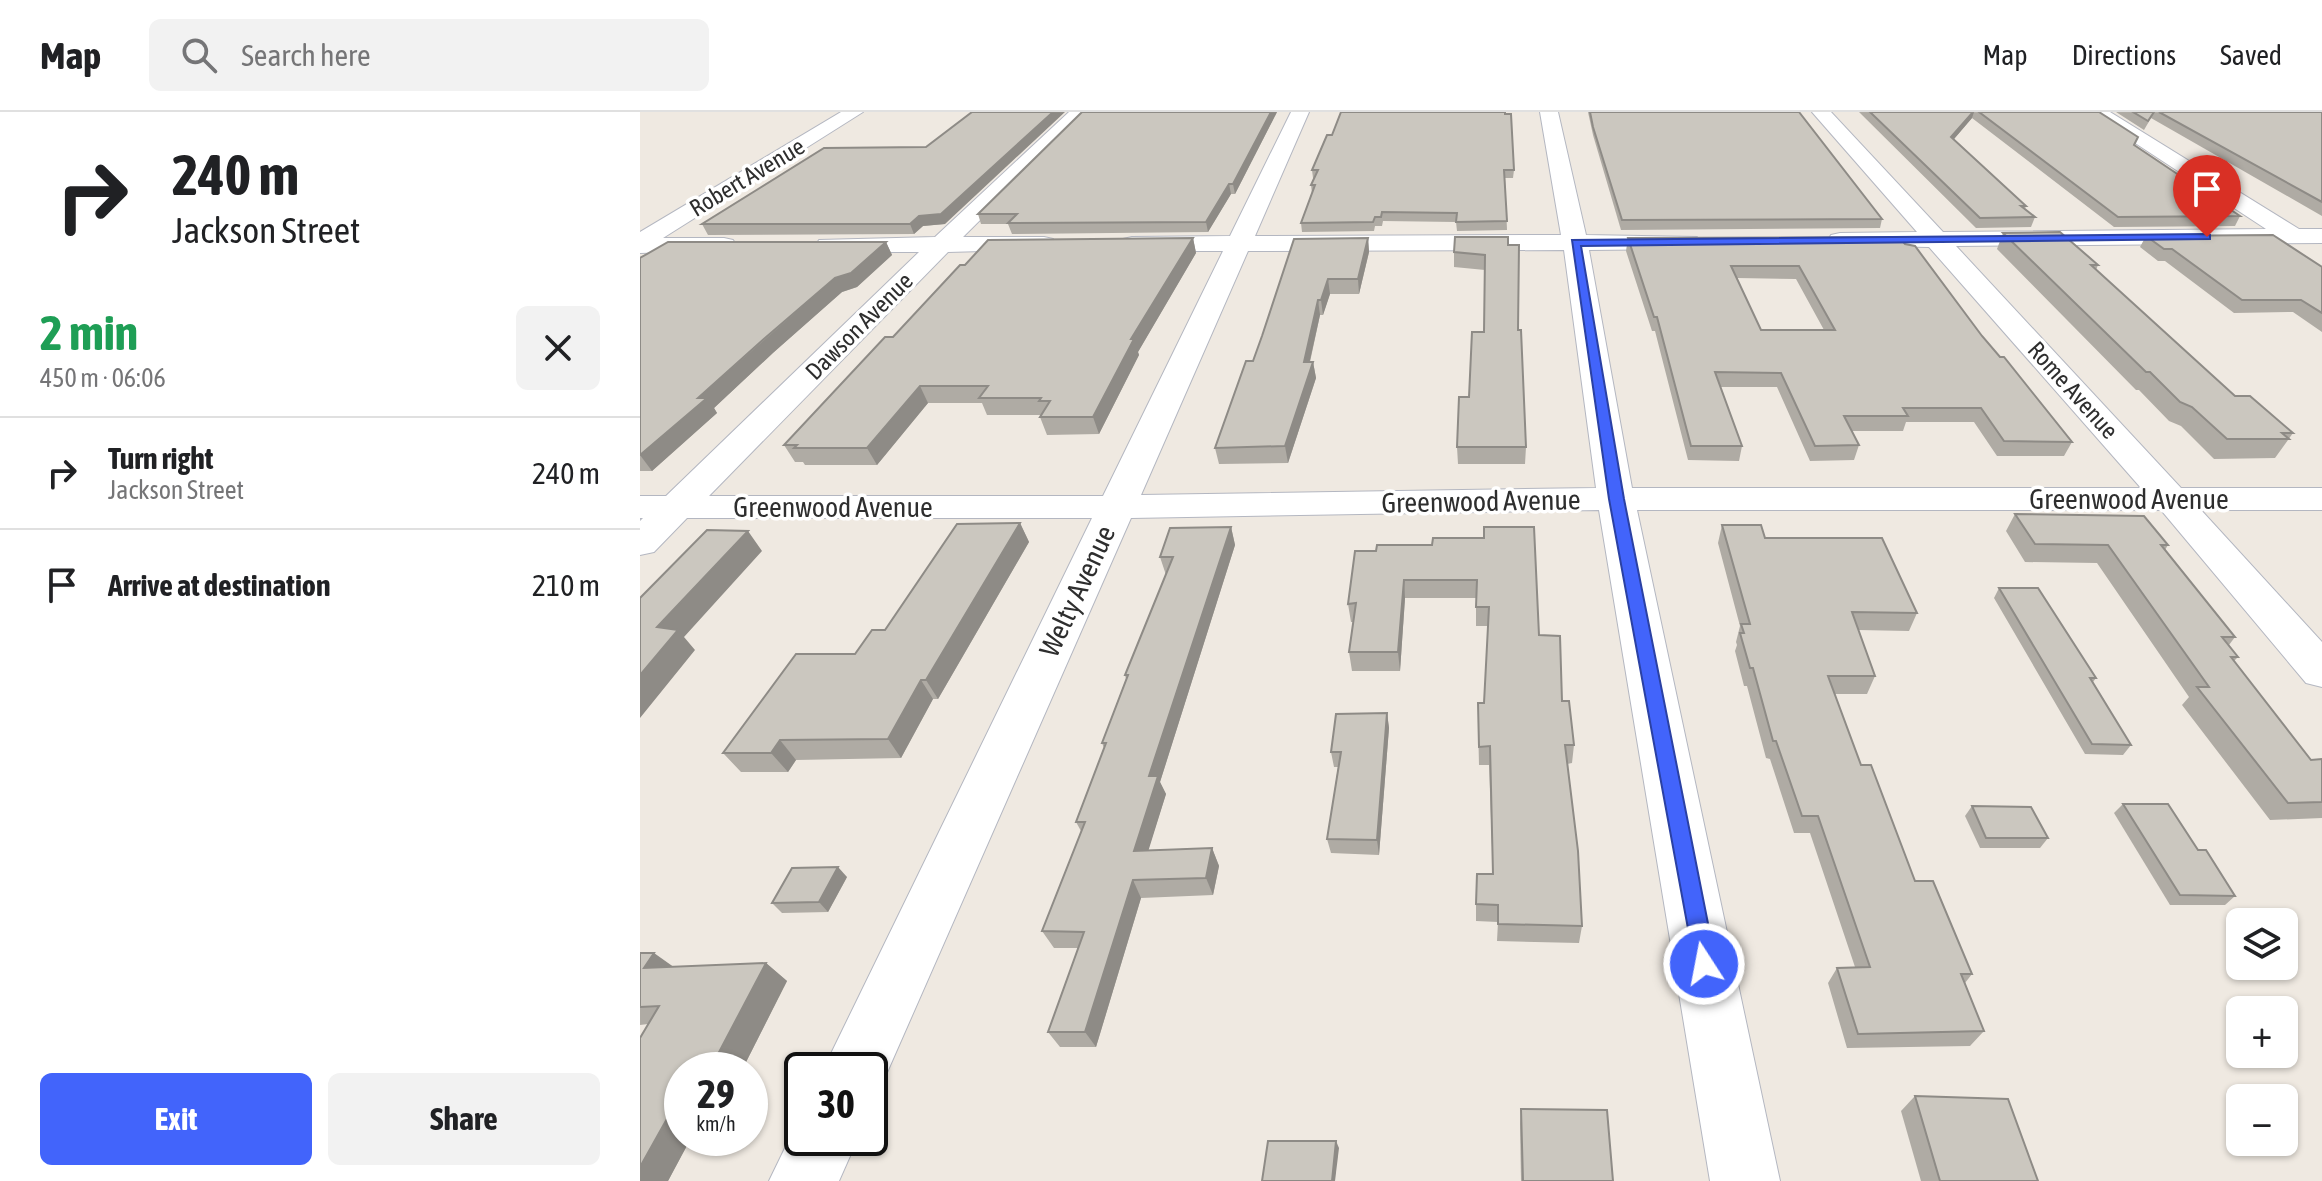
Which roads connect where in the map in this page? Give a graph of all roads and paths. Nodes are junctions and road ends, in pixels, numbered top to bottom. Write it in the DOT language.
graph roads {
  1 [pos="854,112"];
  2 [pos="1080,112"];
  3 [pos="1300,112"];
  4 [pos="1549,112"];
  5 [pos="1821,112"];
  6 [pos="2097,112"];
  7 [pos="2294,236"];
  8 [pos="2322,236"];
  9 [pos="1934,238"];
  10 [pos="1816,240"];
  11 [pos="1711,241"];
  12 [pos="1237,243"];
  13 [pos="1575,243"];
  14 [pos="640,244"];
  15 [pos="1065,244"];
  16 [pos="1112,244"];
  17 [pos="745,245"];
  18 [pos="806,245"];
  19 [pos="941,245"];
  20 [pos="2322,254"];
  21 [pos="1616,499"];
  22 [pos="2322,499"];
  23 [pos="2172,500"];
  24 [pos="640,507"];
  25 [pos="677,507"];
  26 [pos="1115,507"];
  27 [pos="640,543"];
  28 [pos="2322,671"];
  29 [pos="863,1052"];
  30 [pos="816,1156"];
  31 [pos="804,1181"];
  32 [pos="1745,1181"];
  1 -- 14 [label="street, Robert Avenue"];
  2 -- 19 [label="street, Dawson Avenue"];
  3 -- 12 [label="street, Welty Avenue"];
  4 -- 13 [label="street"];
  5 -- 9 [label="street, Rome Avenue"];
  6 -- 7 [label="street"];
  7 -- 8 [label="street"];
  7 -- 9 [label="street"];
  7 -- 20 [label="street"];
  9 -- 10 [label="street"];
  9 -- 23 [label="street, Rome Avenue"];
  11 -- 13 [label="street"];
  12 -- 13 [label="street"];
  12 -- 16 [label="street"];
  12 -- 26 [label="street, Welty Avenue"];
  13 -- 21 [label="street"];
  14 -- 17 [label="street"];
  15 -- 19 [label="street"];
  18 -- 19 [label="street"];
  19 -- 25 [label="street, Dawson Avenue"];
  21 -- 23 [label="street, Greenwood Avenue"];
  21 -- 26 [label="street, Greenwood Avenue"];
  21 -- 32 [label="street"];
  22 -- 23 [label="street, Greenwood Avenue"];
  23 -- 28 [label="street, Rome Avenue"];
  24 -- 25 [label="street, Greenwood Avenue"];
  25 -- 26 [label="street, Greenwood Avenue"];
  25 -- 27 [label="street, Dawson Avenue"];
  26 -- 29 [label="street, Welty Avenue"];
  30 -- 31 [label="street"];
}
